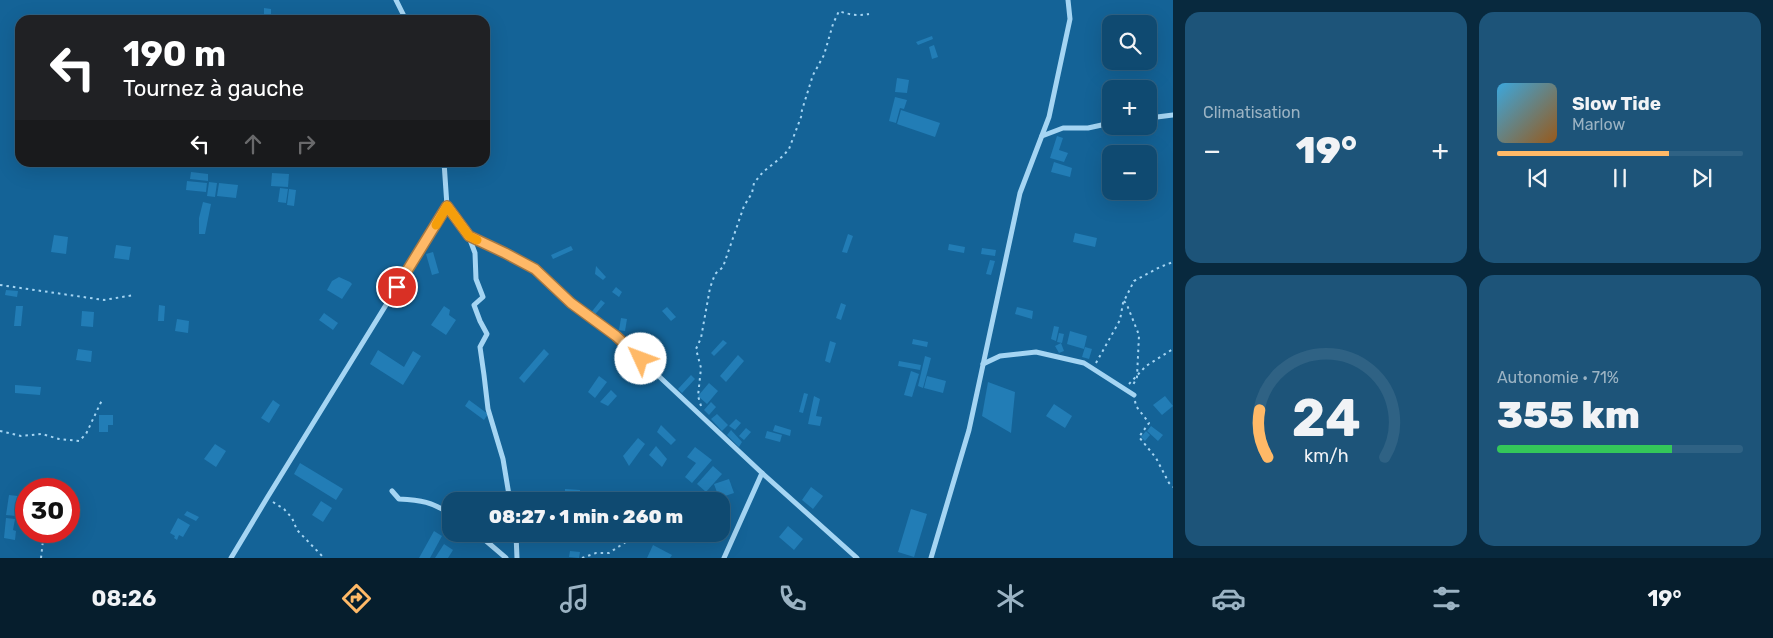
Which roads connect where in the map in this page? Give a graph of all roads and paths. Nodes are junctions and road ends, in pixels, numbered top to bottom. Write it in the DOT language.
graph roads {
  1 [pos="396,0"];
  2 [pos="1068,0"];
  3 [pos="869,14"];
  4 [pos="404,15"];
  5 [pos="1173,115"];
  6 [pos="1157,117"];
  7 [pos="1102,125"];
  8 [pos="1042,136"];
  9 [pos="444,167"];
  10 [pos="447,206"];
  11 [pos="469,236"];
  12 [pos="1173,262"];
  13 [pos="0,285"];
  14 [pos="134,295"];
  15 [pos="1124,301"];
  16 [pos="1173,349"];
  17 [pos="983,364"];
  18 [pos="1089,367"];
  19 [pos="1137,377"];
  20 [pos="1120,386"];
  21 [pos="1134,395"];
  22 [pos="102,400"];
  23 [pos="707,422"];
  24 [pos="0,432"];
  25 [pos="762,473"];
  26 [pos="1173,487"];
  27 [pos="392,491"];
  28 [pos="509,492"];
  29 [pos="266,498"];
  30 [pos="442,508"];
  31 [pos="487,542"];
  32 [pos="516,542"];
  33 [pos="626,542"];
  34 [pos="43,543"];
  35 [pos="41,558"];
  36 [pos="232,558"];
  37 [pos="324,558"];
  38 [pos="506,558"];
  39 [pos="516,558"];
  40 [pos="582,558"];
  41 [pos="724,558"];
  42 [pos="857,558"];
  43 [pos="932,558"];
  1 -- 4 [label="street"];
  2 -- 8 [label="street"];
  3 -- 23 [label="path"];
  5 -- 6 [label="street"];
  7 -- 8 [label="street"];
  8 -- 17 [label="street"];
  9 -- 10 [label="street"];
  10 -- 11 [label="street"];
  10 -- 29 [label="street"];
  11 -- 23 [label="street"];
  11 -- 28 [label="street"];
  12 -- 15 [label="path"];
  13 -- 14 [label="path"];
  15 -- 18 [label="path"];
  15 -- 19 [label="path"];
  16 -- 19 [label="path"];
  17 -- 18 [label="street"];
  17 -- 43 [label="street"];
  18 -- 20 [label="street"];
  19 -- 20 [label="path"];
  19 -- 21 [label="path"];
  20 -- 21 [label="street"];
  21 -- 26 [label="path"];
  22 -- 24 [label="path"];
  23 -- 25 [label="street"];
  25 -- 41 [label="street"];
  25 -- 42 [label="street"];
  27 -- 30 [label="street"];
  29 -- 36 [label="street"];
  29 -- 37 [label="path"];
  31 -- 38 [label="street"];
  32 -- 39 [label="street"];
  33 -- 40 [label="path"];
  34 -- 35 [label="path"];
}
